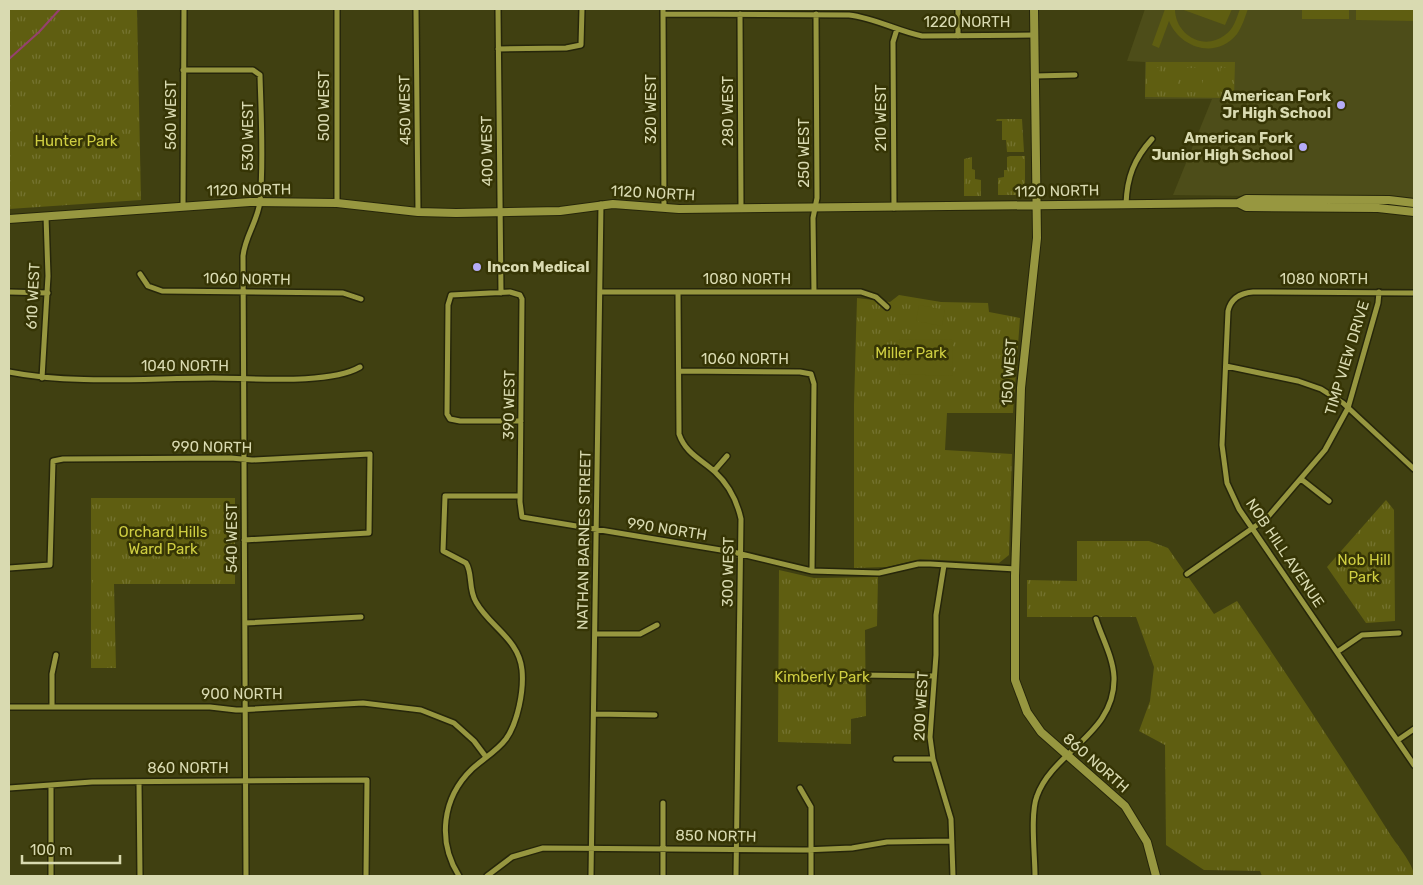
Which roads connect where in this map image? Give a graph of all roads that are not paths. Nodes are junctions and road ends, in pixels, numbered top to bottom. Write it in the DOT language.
graph roads {
  1 [pos="184,9"];
  2 [pos="337,9"];
  3 [pos="416,9"];
  4 [pos="498,9"];
  5 [pos="582,9"];
  6 [pos="958,9"];
  7 [pos="1034,9"];
  8 [pos="663,11"];
  9 [pos="740,14"];
  10 [pos="816,14"];
  11 [pos="897,29"];
  12 [pos="1034,35"];
  13 [pos="958,36"];
  14 [pos="498,49"];
  15 [pos="183,70"];
  16 [pos="1075,75"];
  17 [pos="1035,76"];
  18 [pos="1152,139"];
  19 [pos="260,202"];
  20 [pos="1238,203"];
  21 [pos="1414,203"];
  22 [pos="337,204"];
  23 [pos="601,204"];
  24 [pos="1126,204"];
  25 [pos="1037,205"];
  26 [pos="183,206"];
  27 [pos="664,208"];
  28 [pos="815,208"];
  29 [pos="894,208"];
  30 [pos="742,209"];
  31 [pos="418,212"];
  32 [pos="500,212"];
  33 [pos="1414,212"];
  34 [pos="46,216"];
  35 [pos="9,219"];
  36 [pos="140,274"];
  37 [pos="9,292"];
  38 [pos="48,292"];
  39 [pos="243,292"];
  40 [pos="601,292"];
  41 [pos="678,292"];
  42 [pos="814,292"];
  43 [pos="1379,292"];
  44 [pos="501,293"];
  45 [pos="1414,293"];
  46 [pos="1235,298"];
  47 [pos="361,299"];
  48 [pos="887,307"];
  49 [pos="1226,366"];
  50 [pos="360,367"];
  51 [pos="678,371"];
  52 [pos="9,372"];
  53 [pos="42,378"];
  54 [pos="244,378"];
  55 [pos="1348,408"];
  56 [pos="521,421"];
  57 [pos="727,456"];
  58 [pos="244,459"];
  59 [pos="1414,469"];
  60 [pos="714,471"];
  61 [pos="1301,479"];
  62 [pos="520,496"];
  63 [pos="1329,501"];
  64 [pos="522,517"];
  65 [pos="1252,529"];
  66 [pos="596,530"];
  67 [pos="244,540"];
  68 [pos="741,554"];
  69 [pos="944,565"];
  70 [pos="9,568"];
  71 [pos="1016,569"];
  72 [pos="812,571"];
  73 [pos="1187,574"];
  74 [pos="361,617"];
  75 [pos="1096,619"];
  76 [pos="245,623"];
  77 [pos="657,625"];
  78 [pos="1399,632"];
  79 [pos="595,634"];
  80 [pos="1337,652"];
  81 [pos="56,655"];
  82 [pos="857,675"];
  83 [pos="934,676"];
  84 [pos="9,707"];
  85 [pos="52,707"];
  86 [pos="245,710"];
  87 [pos="594,714"];
  88 [pos="655,715"];
  89 [pos="1414,729"];
  90 [pos="1041,732"];
  91 [pos="1398,740"];
  92 [pos="1067,756"];
  93 [pos="486,757"];
  94 [pos="896,759"];
  95 [pos="932,760"];
  96 [pos="1414,765"];
  97 [pos="139,782"];
  98 [pos="245,782"];
  99 [pos="51,785"];
  100 [pos="9,788"];
  101 [pos="800,788"];
  102 [pos="663,803"];
  103 [pos="952,842"];
  104 [pos="591,848"];
  105 [pos="663,848"];
  106 [pos="736,849"];
  107 [pos="811,849"];
  108 [pos="51,876"];
  109 [pos="140,876"];
  110 [pos="246,876"];
  111 [pos="366,876"];
  112 [pos="459,876"];
  113 [pos="487,876"];
  114 [pos="591,876"];
  115 [pos="663,876"];
  116 [pos="736,876"];
  117 [pos="811,876"];
  118 [pos="953,876"];
  119 [pos="1035,876"];
  120 [pos="1156,876"];
  1 -- 15 [label="street, 560 WEST"];
  2 -- 22 [label="street, 500 WEST"];
  3 -- 31 [label="street, 450 WEST"];
  4 -- 14 [label="street, 400 WEST"];
  5 -- 14 [label="street"];
  6 -- 13 [label="street"];
  7 -- 12 [label="street, 150 WEST"];
  8 -- 9 [label="street, 1220 NORTH"];
  8 -- 27 [label="street, 320 WEST"];
  9 -- 10 [label="street, 1220 NORTH"];
  9 -- 30 [label="street, 280 WEST"];
  10 -- 11 [label="street, 1220 NORTH"];
  10 -- 28 [label="street, 250 WEST"];
  11 -- 13 [label="street, 1220 NORTH"];
  11 -- 29 [label="street, 210 WEST"];
  12 -- 13 [label="street, 1220 NORTH"];
  12 -- 17 [label="street, 150 WEST"];
  14 -- 32 [label="street, 400 WEST"];
  15 -- 19 [label="street, 530 WEST"];
  15 -- 26 [label="street, 560 WEST"];
  16 -- 17 [label="street"];
  17 -- 25 [label="street, 150 WEST"];
  18 -- 24 [label="street"];
  19 -- 22 [label="street, 1120 NORTH"];
  19 -- 26 [label="street, 1120 NORTH"];
  19 -- 39 [label="street, 540 WEST"];
  20 -- 21 [label="street, 1120 NORTH"];
  20 -- 24 [label="street, 1120 NORTH"];
  20 -- 33 [label="street, 1120 NORTH"];
  22 -- 31 [label="street, 1120 NORTH"];
  23 -- 27 [label="street, 1120 NORTH"];
  23 -- 32 [label="street, 1120 NORTH"];
  23 -- 40 [label="street, NATHAN BARNES STREET"];
  24 -- 25 [label="street, 1120 NORTH"];
  25 -- 29 [label="street, 1120 NORTH"];
  25 -- 71 [label="street, 150 WEST"];
  26 -- 34 [label="street, 1120 NORTH"];
  27 -- 30 [label="street, 1120 NORTH"];
  28 -- 29 [label="street, 1120 NORTH"];
  28 -- 30 [label="street, 1120 NORTH"];
  28 -- 42 [label="street, 250 WEST"];
  31 -- 32 [label="street, 1120 NORTH"];
  32 -- 44 [label="street, 400 WEST"];
  34 -- 35 [label="street, 1120 NORTH"];
  34 -- 38 [label="street, 610 WEST"];
  36 -- 39 [label="street, 1060 NORTH"];
  37 -- 38 [label="street"];
  38 -- 53 [label="street, 610 WEST"];
  39 -- 47 [label="street, 1060 NORTH"];
  39 -- 54 [label="street, 540 WEST"];
  40 -- 41 [label="street, 1080 NORTH"];
  40 -- 66 [label="street, NATHAN BARNES STREET"];
  41 -- 42 [label="street, 1080 NORTH"];
  41 -- 51 [label="street, 300 WEST"];
  42 -- 48 [label="street, 1080 NORTH"];
  43 -- 45 [label="street, 1080 NORTH"];
  43 -- 46 [label="street, 1080 NORTH"];
  43 -- 55 [label="street, TIMP VIEW DRIVE"];
  44 -- 56 [label="street, 390 WEST"];
  44 -- 56 [label="street"];
  46 -- 49 [label="street, NOB HILL AVENUE"];
  49 -- 55 [label="street"];
  49 -- 65 [label="street, NOB HILL AVENUE"];
  50 -- 54 [label="street, 1040 NORTH"];
  51 -- 60 [label="street, 300 WEST"];
  51 -- 72 [label="street, 1060 NORTH"];
  52 -- 53 [label="street, 1040 NORTH"];
  53 -- 54 [label="street, 1040 NORTH"];
  54 -- 58 [label="street, 540 WEST"];
  55 -- 59 [label="street"];
  55 -- 61 [label="street, TIMP VIEW DRIVE"];
  56 -- 62 [label="street, 390 WEST"];
  57 -- 60 [label="street"];
  58 -- 67 [label="street, 540 WEST"];
  58 -- 67 [label="street, 990 NORTH"];
  58 -- 70 [label="street, 990 NORTH"];
  60 -- 68 [label="street, 300 WEST"];
  61 -- 63 [label="street"];
  61 -- 65 [label="street, TIMP VIEW DRIVE"];
  62 -- 64 [label="street, 390 WEST"];
  62 -- 93 [label="street"];
  64 -- 66 [label="street, 990 NORTH"];
  65 -- 73 [label="street, TIMP VIEW DRIVE"];
  65 -- 80 [label="street, NOB HILL AVENUE"];
  66 -- 68 [label="street, 990 NORTH"];
  66 -- 79 [label="street, NATHAN BARNES STREET"];
  67 -- 76 [label="street, 540 WEST"];
  68 -- 72 [label="street, 990 NORTH"];
  68 -- 106 [label="street, 300 WEST"];
  69 -- 71 [label="street, 990 NORTH"];
  69 -- 72 [label="street, 990 NORTH"];
  69 -- 83 [label="street, 200 WEST"];
  71 -- 90 [label="street, 150 WEST"];
  74 -- 76 [label="street"];
  75 -- 92 [label="street"];
  76 -- 86 [label="street, 540 WEST"];
  77 -- 79 [label="street"];
  78 -- 80 [label="street"];
  79 -- 87 [label="street, NATHAN BARNES STREET"];
  80 -- 91 [label="street, NOB HILL AVENUE"];
  81 -- 85 [label="street"];
  82 -- 83 [label="street"];
  83 -- 95 [label="street, 200 WEST"];
  84 -- 85 [label="street, 900 NORTH"];
  85 -- 86 [label="street, 900 NORTH"];
  86 -- 93 [label="street, 900 NORTH"];
  86 -- 98 [label="street, 540 WEST"];
  87 -- 88 [label="street"];
  87 -- 104 [label="street, NATHAN BARNES STREET"];
  89 -- 91 [label="street"];
  90 -- 92 [label="street, 860 NORTH"];
  91 -- 96 [label="street, NOB HILL AVENUE"];
  92 -- 119 [label="street"];
  92 -- 120 [label="street, 860 NORTH"];
  93 -- 112 [label="street"];
  94 -- 95 [label="street"];
  95 -- 103 [label="street, 200 WEST"];
  97 -- 98 [label="street, 860 NORTH"];
  97 -- 99 [label="street, 860 NORTH"];
  97 -- 109 [label="street"];
  98 -- 110 [label="street, 540 WEST"];
  98 -- 111 [label="street, 860 NORTH"];
  99 -- 100 [label="street, 860 NORTH"];
  99 -- 108 [label="street"];
  101 -- 107 [label="street"];
  102 -- 105 [label="street"];
  103 -- 107 [label="street, 850 NORTH"];
  103 -- 118 [label="street, 200 WEST"];
  104 -- 105 [label="street, 850 NORTH"];
  104 -- 113 [label="street, 850 NORTH"];
  104 -- 114 [label="street, NATHAN BARNES STREET"];
  105 -- 106 [label="street, 850 NORTH"];
  105 -- 115 [label="street"];
  106 -- 107 [label="street, 850 NORTH"];
  106 -- 116 [label="street, 300 WEST"];
  107 -- 117 [label="street"];
}
